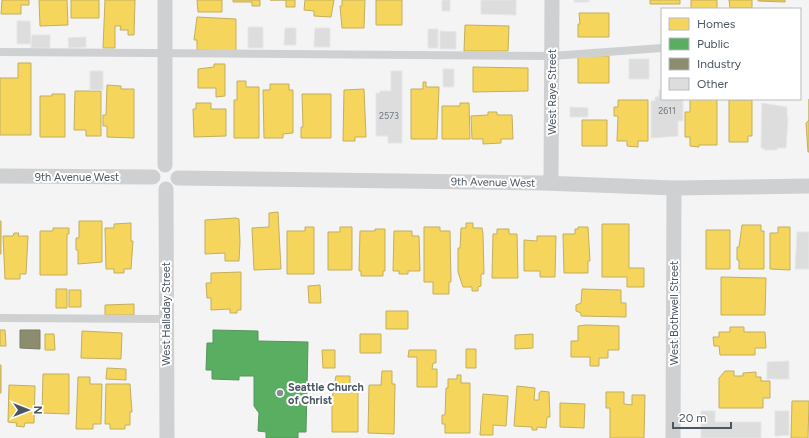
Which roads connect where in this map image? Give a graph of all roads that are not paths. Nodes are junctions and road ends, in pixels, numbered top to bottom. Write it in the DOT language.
graph roads {
  1 [pos="165,0"];
  2 [pos="552,0"];
  3 [pos="661,48"];
  4 [pos="0,52"];
  5 [pos="164,53"];
  6 [pos="552,56"];
  7 [pos="165,165"];
  8 [pos="0,176"];
  9 [pos="153,177"];
  10 [pos="178,178"];
  11 [pos="551,183"];
  12 [pos="809,186"];
  13 [pos="674,188"];
  14 [pos="166,189"];
  15 [pos="0,318"];
  16 [pos="166,319"];
  17 [pos="167,438"];
  18 [pos="673,438"];
  1 -- 5 [label="street"];
  2 -- 6 [label="street, West Raye Street"];
  3 -- 6 [label="lane"];
  4 -- 5 [label="lane"];
  5 -- 6 [label="lane"];
  5 -- 7 [label="street"];
  6 -- 11 [label="street, West Raye Street"];
  7 -- 9 [label="street"];
  7 -- 10 [label="street"];
  8 -- 9 [label="street, 9th Avenue West"];
  9 -- 14 [label="street"];
  10 -- 11 [label="street, 9th Avenue West"];
  10 -- 14 [label="street"];
  11 -- 13 [label="street, 9th Avenue West"];
  12 -- 13 [label="street, 9th Avenue West"];
  13 -- 18 [label="street, West Bothwell Street"];
  14 -- 16 [label="street, West Halladay Street"];
  15 -- 16 [label="lane"];
  16 -- 17 [label="street, West Halladay Street"];
}
